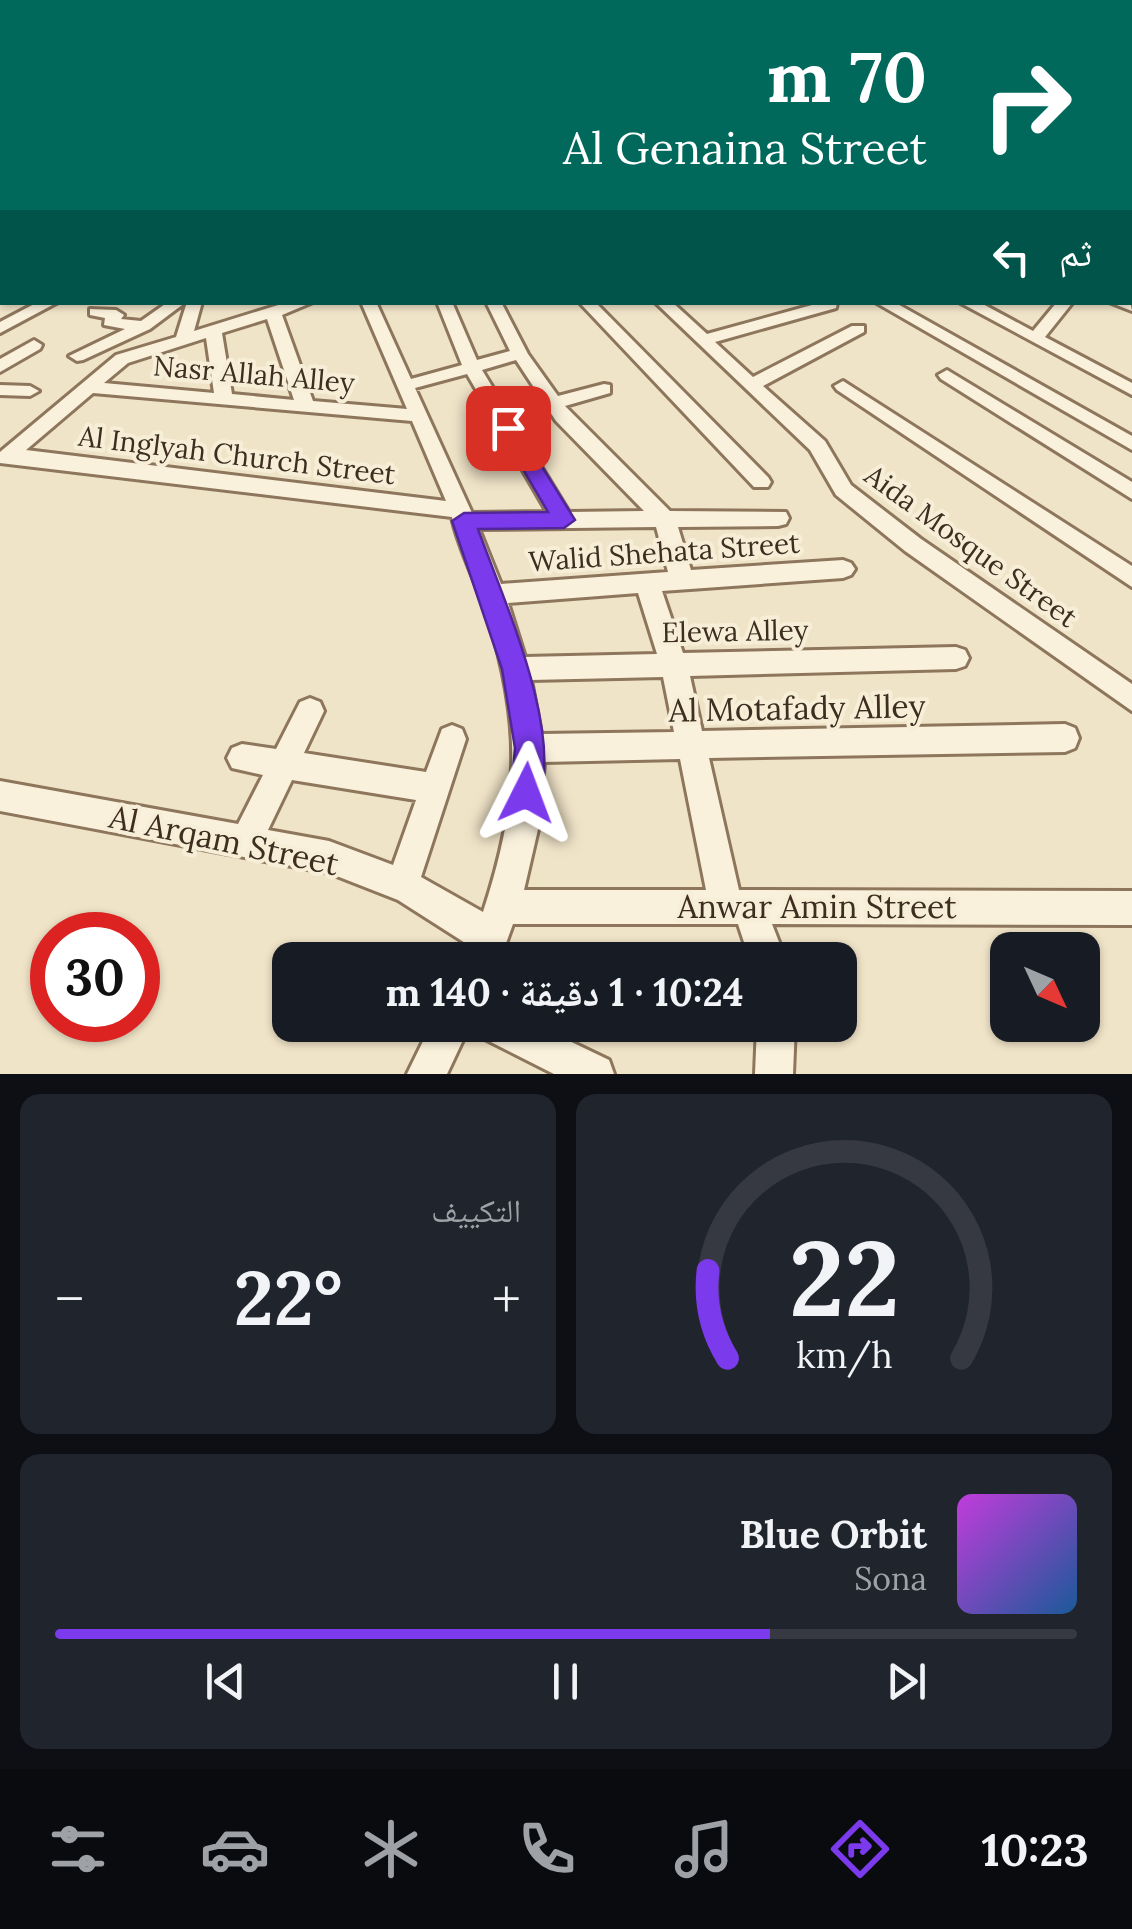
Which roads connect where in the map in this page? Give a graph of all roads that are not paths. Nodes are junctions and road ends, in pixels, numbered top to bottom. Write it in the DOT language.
graph roads {
  1 [pos="45,305"];
  2 [pos="174,305"];
  3 [pos="194,305"];
  4 [pos="295,305"];
  5 [pos="369,305"];
  6 [pos="445,305"];
  7 [pos="495,305"];
  8 [pos="589,305"];
  9 [pos="665,305"];
  10 [pos="830,305"];
  11 [pos="887,305"];
  12 [pos="972,305"];
  13 [pos="1063,305"];
  14 [pos="0,308"];
  15 [pos="96,312"];
  16 [pos="273,312"];
  17 [pos="28,314"];
  18 [pos="144,326"];
  19 [pos="0,328"];
  20 [pos="858,329"];
  21 [pos="213,331"];
  22 [pos="1035,338"];
  23 [pos="184,339"];
  24 [pos="704,340"];
  25 [pos="34,344"];
  26 [pos="520,354"];
  27 [pos="78,356"];
  28 [pos="472,366"];
  29 [pos="0,368"];
  30 [pos="947,375"];
  31 [pos="754,384"];
  32 [pos="404,386"];
  33 [pos="843,386"];
  34 [pos="86,387"];
  35 [pos="604,389"];
  36 [pos="0,390"];
  37 [pos="1132,390"];
  38 [pos="30,391"];
  39 [pos="224,399"];
  40 [pos="553,403"];
  41 [pos="305,406"];
  42 [pos="417,416"];
  43 [pos="1132,444"];
  44 [pos="3,459"];
  45 [pos="761,482"];
  46 [pos="1132,492"];
  47 [pos="461,516"];
  48 [pos="778,518"];
  49 [pos="665,519"];
  50 [pos="564,520"];
  51 [pos="843,569"];
  52 [pos="1132,578"];
  53 [pos="682,580"];
  54 [pos="646,583"];
  55 [pos="490,594"];
  56 [pos="956,658"];
  57 [pos="674,665"];
  58 [pos="515,669"];
  59 [pos="1132,700"];
  60 [pos="310,710"];
  61 [pos="1065,738"];
  62 [pos="452,739"];
  63 [pos="690,745"];
  64 [pos="530,748"];
  65 [pos="242,758"];
  66 [pos="284,764"];
  67 [pos="435,788"];
  68 [pos="0,796"];
  69 [pos="247,840"];
  70 [pos="402,885"];
  71 [pos="737,906"];
  72 [pos="1132,908"];
  73 [pos="492,935"];
  74 [pos="758,942"];
  75 [pos="443,1042"];
  76 [pos="529,1042"];
  77 [pos="775,1042"];
  78 [pos="587,1072"];
  79 [pos="426,1074"];
  80 [pos="774,1074"];
  1 -- 17 [label="street"];
  2 -- 18 [label="street"];
  3 -- 23 [label="street"];
  4 -- 16 [label="street"];
  5 -- 32 [label="street"];
  6 -- 28 [label="street"];
  7 -- 26 [label="street"];
  8 -- 45 [label="street"];
  9 -- 24 [label="street, Aida Mosque Street"];
  10 -- 24 [label="street"];
  11 -- 43 [label="street"];
  12 -- 22 [label="street"];
  13 -- 22 [label="street"];
  14 -- 17 [label="street"];
  15 -- 18 [label="street"];
  16 -- 21 [label="street"];
  16 -- 41 [label="street"];
  17 -- 19 [label="street"];
  18 -- 27 [label="street"];
  20 -- 31 [label="street"];
  21 -- 23 [label="street"];
  21 -- 39 [label="street"];
  22 -- 37 [label="street"];
  23 -- 34 [label="street"];
  24 -- 31 [label="street, Aida Mosque Street"];
  25 -- 29 [label="street"];
  26 -- 28 [label="street"];
  26 -- 40 [label="street"];
  28 -- 32 [label="street"];
  28 -- 50 [label="street"];
  30 -- 46 [label="street"];
  31 -- 59 [label="street, Aida Mosque Street"];
  32 -- 42 [label="street"];
  33 -- 52 [label="street"];
  34 -- 39 [label="street, Nasr Allah Alley"];
  34 -- 44 [label="street"];
  35 -- 40 [label="street"];
  36 -- 38 [label="street"];
  39 -- 41 [label="street, Nasr Allah Alley"];
  40 -- 49 [label="street"];
  41 -- 42 [label="street, Nasr Allah Alley"];
  42 -- 47 [label="street"];
  44 -- 47 [label="street, Al Inglyah Church Street"];
  47 -- 50 [label="street, Al Inglyah Church Street"];
  47 -- 55 [label="street"];
  48 -- 49 [label="street, Al Inglyah Church Street"];
  49 -- 50 [label="street, Al Inglyah Church Street"];
  49 -- 53 [label="street"];
  51 -- 53 [label="street, Walid Shehata Street"];
  53 -- 54 [label="street, Walid Shehata Street"];
  54 -- 55 [label="street, Walid Shehata Street"];
  54 -- 57 [label="street"];
  55 -- 58 [label="street"];
  56 -- 57 [label="street, Elewa Alley"];
  57 -- 58 [label="street, Elewa Alley"];
  57 -- 63 [label="street"];
  58 -- 64 [label="street"];
  60 -- 66 [label="street"];
  61 -- 63 [label="street, Al Motafady Alley"];
  62 -- 67 [label="street"];
  63 -- 64 [label="street, Al Motafady Alley"];
  63 -- 71 [label="street"];
  64 -- 73 [label="street"];
  65 -- 66 [label="street"];
  66 -- 67 [label="street"];
  66 -- 69 [label="street"];
  67 -- 70 [label="street"];
  68 -- 69 [label="street, Al Arqam Street"];
  69 -- 70 [label="street, Al Arqam Street"];
  70 -- 73 [label="street, Al Arqam Street"];
  71 -- 72 [label="street, Anwar Amin Street"];
  71 -- 73 [label="street, Anwar Amin Street"];
  71 -- 74 [label="street"];
  75 -- 79 [label="street"];
  76 -- 78 [label="street"];
  77 -- 80 [label="street"];
}
